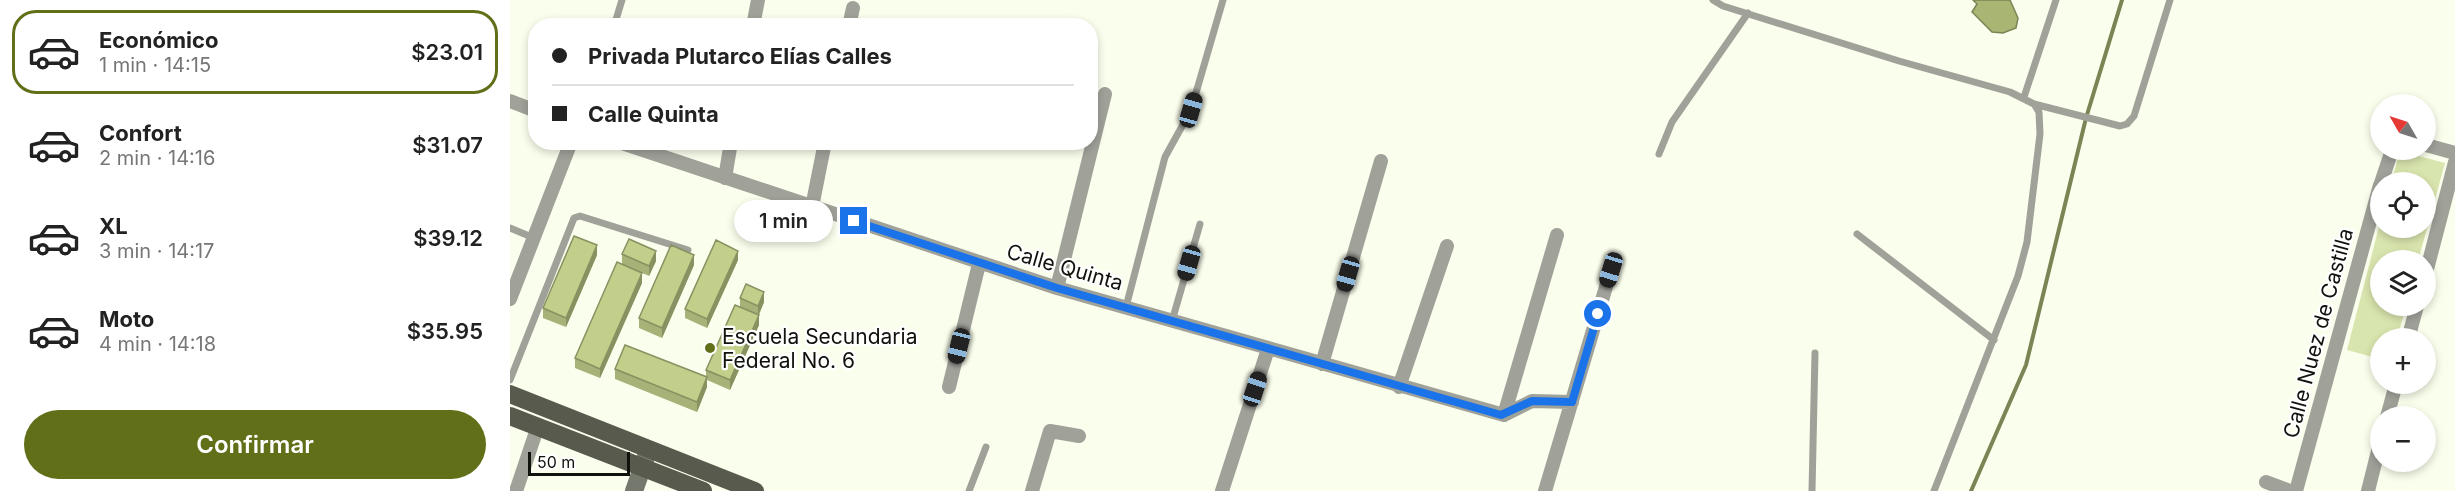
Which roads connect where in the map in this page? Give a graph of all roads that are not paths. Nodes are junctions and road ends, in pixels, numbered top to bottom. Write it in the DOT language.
graph roads {
  1 [pos="622,0"];
  2 [pos="758,0"];
  3 [pos="1223,0"];
  4 [pos="1713,0"];
  5 [pos="2055,0"];
  6 [pos="2169,0"];
  7 [pos="853,8"];
  8 [pos="1748,13"];
  9 [pos="616,18"];
  10 [pos="755,18"];
  11 [pos="851,18"];
  12 [pos="1105,94"];
  13 [pos="2024,97"];
  14 [pos="510,101"];
  15 [pos="2034,104"];
  16 [pos="528,108"];
  17 [pos="1098,122"];
  18 [pos="2436,148"];
  19 [pos="568,150"];
  20 [pos="643,150"];
  21 [pos="730,150"];
  22 [pos="823,150"];
  23 [pos="1091,150"];
  24 [pos="2455,153"];
  25 [pos="1659,154"];
  26 [pos="1381,161"];
  27 [pos="2455,162"];
  28 [pos="725,178"];
  29 [pos="812,207"];
  30 [pos="1200,224"];
  31 [pos="2370,224"];
  32 [pos="510,228"];
  33 [pos="1857,234"];
  34 [pos="1557,235"];
  35 [pos="534,238"];
  36 [pos="1447,246"];
  37 [pos="688,250"];
  38 [pos="2432,250"];
  39 [pos="979,264"];
  40 [pos="1611,270"];
  41 [pos="1057,288"];
  42 [pos="510,299"];
  43 [pos="1126,307"];
  44 [pos="1172,321"];
  45 [pos="1994,339"];
  46 [pos="1268,349"];
  47 [pos="1815,353"];
  48 [pos="1322,364"];
  49 [pos="510,380"];
  50 [pos="949,387"];
  51 [pos="1399,387"];
  52 [pos="510,394"];
  53 [pos="1572,402"];
  54 [pos="1503,415"];
  55 [pos="510,416"];
  56 [pos="538,426"];
  57 [pos="1079,436"];
  58 [pos="986,447"];
  59 [pos="649,449"];
  60 [pos="691,466"];
  61 [pos="642,467"];
  62 [pos="2373,472"];
  63 [pos="2266,482"];
  64 [pos="684,487"];
  65 [pos="516,491"];
  66 [pos="634,491"];
  67 [pos="703,491"];
  68 [pos="755,491"];
  69 [pos="969,491"];
  70 [pos="1032,491"];
  71 [pos="1222,491"];
  72 [pos="1545,491"];
  73 [pos="1812,491"];
  74 [pos="1934,491"];
  75 [pos="2290,491"];
  76 [pos="2296,491"];
  77 [pos="2368,491"];
  1 -- 9 [label="lane"];
  2 -- 10 [label="street"];
  3 -- 43 [label="lane"];
  4 -- 8 [label="lane"];
  5 -- 13 [label="lane"];
  6 -- 15 [label="lane"];
  7 -- 11 [label="street"];
  8 -- 13 [label="lane"];
  8 -- 25 [label="lane"];
  12 -- 17 [label="street"];
  13 -- 15 [label="lane"];
  14 -- 16 [label="street"];
  15 -- 45 [label="lane"];
  18 -- 24 [label="street"];
  19 -- 35 [label="street"];
  20 -- 28 [label="street, Calle Quinta"];
  21 -- 28 [label="street"];
  22 -- 29 [label="street"];
  23 -- 41 [label="street"];
  26 -- 48 [label="street"];
  27 -- 38 [label="street"];
  28 -- 29 [label="street, Calle Quinta"];
  29 -- 39 [label="street, Calle Quinta"];
  30 -- 44 [label="lane"];
  31 -- 76 [label="street, Calle Nuez de Castilla"];
  32 -- 35 [label="lane"];
  33 -- 45 [label="lane"];
  34 -- 54 [label="street"];
  35 -- 42 [label="street"];
  36 -- 51 [label="street"];
  37 -- 49 [label="lane"];
  39 -- 41 [label="street, Calle Quinta"];
  39 -- 50 [label="street"];
  40 -- 53 [label="street"];
  41 -- 43 [label="street, Calle Quinta"];
  43 -- 44 [label="street, Calle Quinta"];
  44 -- 46 [label="street, Calle Quinta"];
  45 -- 74 [label="lane"];
  46 -- 48 [label="street, Calle Quinta"];
  46 -- 71 [label="street"];
  47 -- 73 [label="lane"];
  48 -- 51 [label="street, Calle Quinta"];
  51 -- 54 [label="street, Calle Quinta"];
  52 -- 59 [label="main road"];
  53 -- 54 [label="street"];
  53 -- 72 [label="street"];
  55 -- 56 [label="main road"];
  56 -- 61 [label="main road"];
  56 -- 65 [label="street"];
  57 -- 70 [label="street"];
  58 -- 69 [label="lane"];
  59 -- 60 [label="main road"];
  59 -- 61 [label="street"];
  60 -- 64 [label="street"];
  60 -- 68 [label="main road"];
  61 -- 64 [label="main road"];
  61 -- 66 [label="street"];
  62 -- 77 [label="street"];
  63 -- 75 [label="street"];
  64 -- 67 [label="main road"];
}
